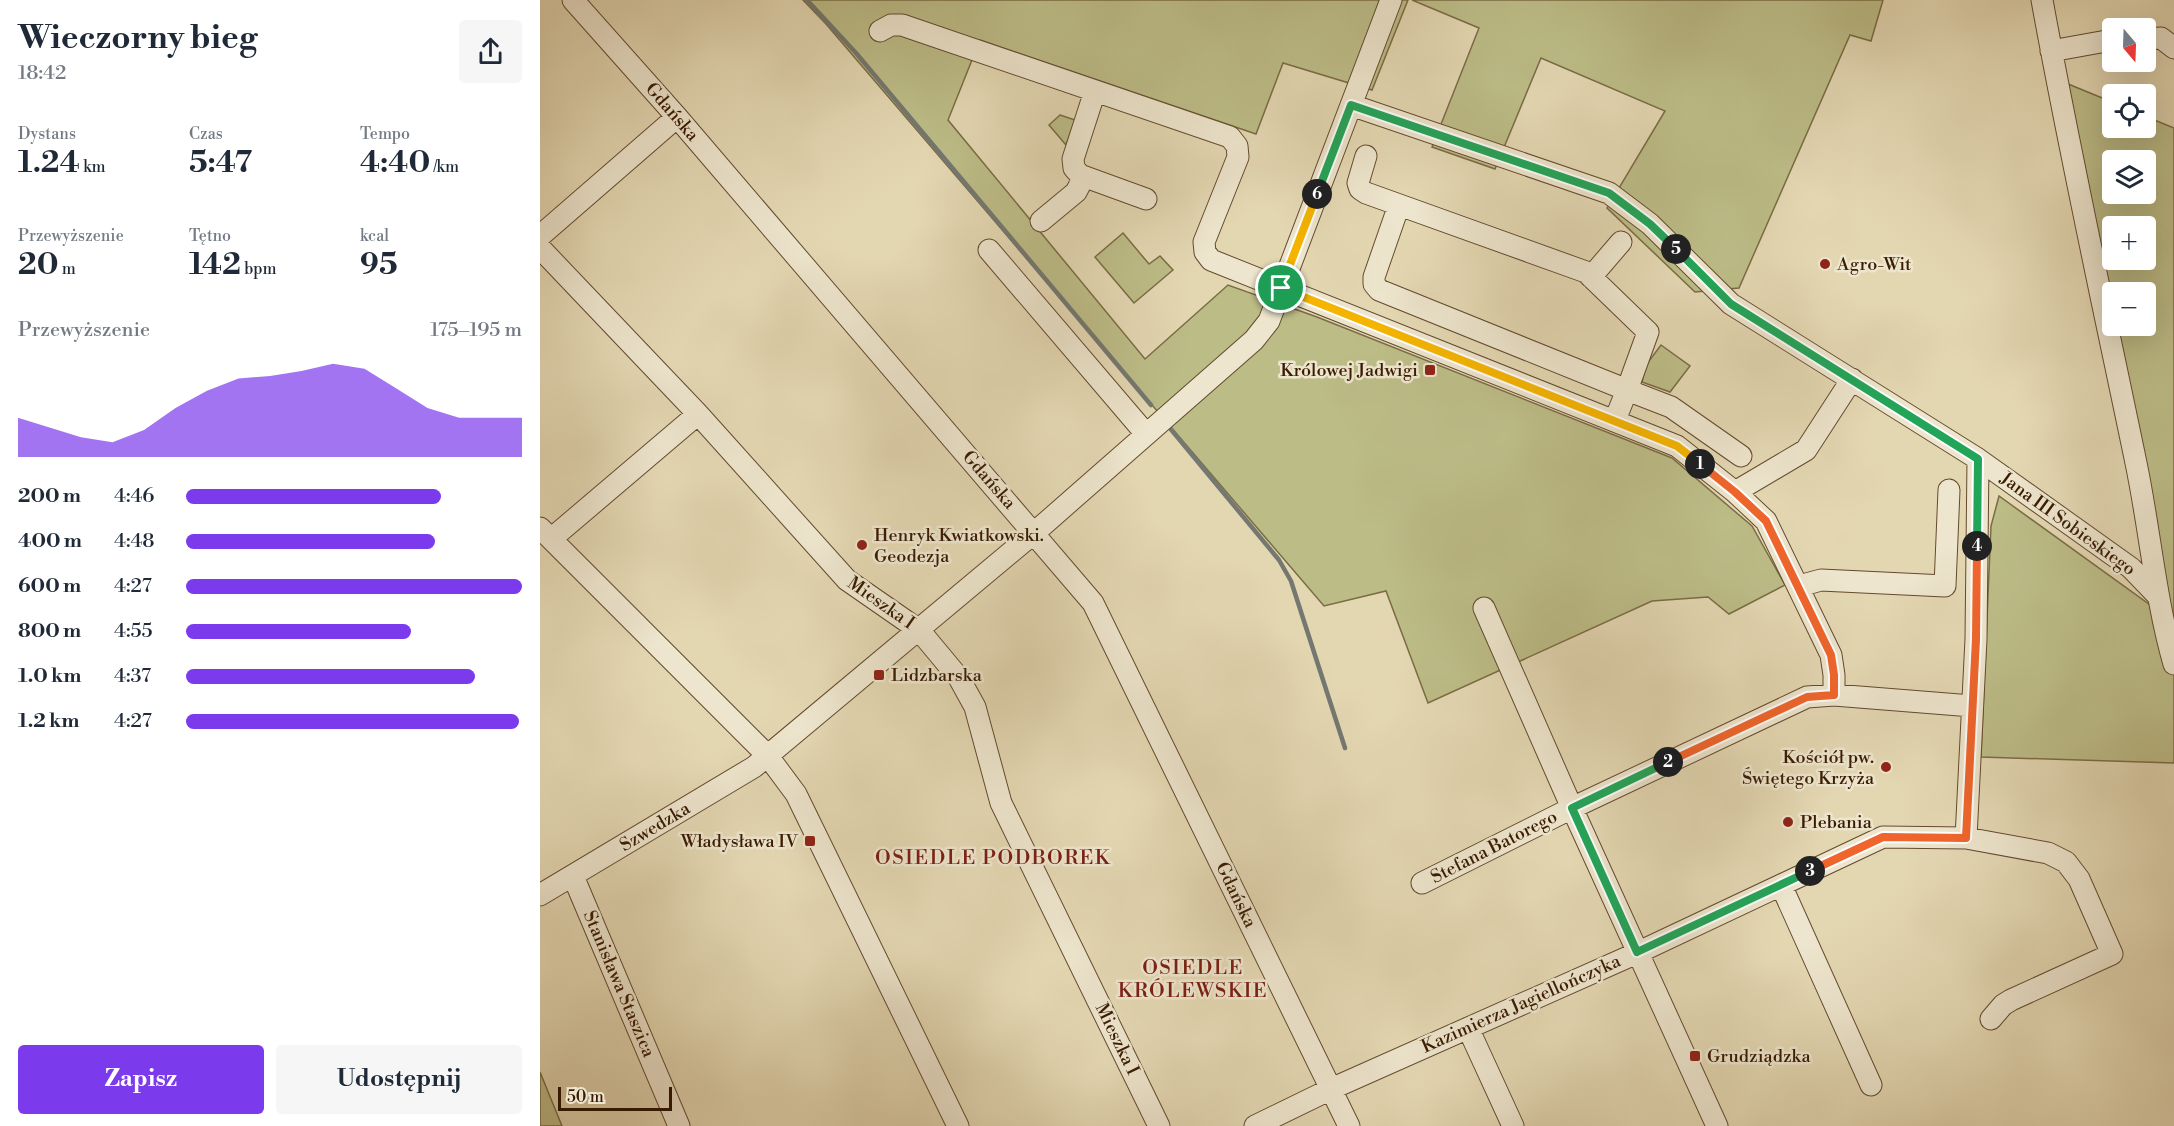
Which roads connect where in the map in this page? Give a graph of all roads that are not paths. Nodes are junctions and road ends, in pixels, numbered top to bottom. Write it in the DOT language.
graph roads {
  1 [pos="573,0"];
  2 [pos="1391,0"];
  3 [pos="2042,0"];
  4 [pos="880,31"];
  5 [pos="2156,38"];
  6 [pos="2102,42"];
  7 [pos="2174,48"];
  8 [pos="2051,51"];
  9 [pos="1095,91"];
  10 [pos="1351,105"];
  11 [pos="677,117"];
  12 [pos="1366,156"];
  13 [pos="1084,177"];
  14 [pos="1146,199"];
  15 [pos="1399,205"];
  16 [pos="1041,221"];
  17 [pos="540,236"];
  18 [pos="1621,242"];
  19 [pos="540,248"];
  20 [pos="989,250"];
  21 [pos="1591,277"];
  22 [pos="1281,288"];
  23 [pos="1852,379"];
  24 [pos="1627,390"];
  25 [pos="698,414"];
  26 [pos="1615,420"];
  27 [pos="1146,434"];
  28 [pos="1741,456"];
  29 [pos="1978,459"];
  30 [pos="1949,489"];
  31 [pos="1735,492"];
  32 [pos="546,533"];
  33 [pos="1034,533"];
  34 [pos="1799,586"];
  35 [pos="2156,586"];
  36 [pos="1484,608"];
  37 [pos="919,630"];
  38 [pos="2174,664"];
  39 [pos="1834,695"];
  40 [pos="1972,706"];
  41 [pos="767,755"];
  42 [pos="1572,808"];
  43 [pos="1966,838"];
  44 [pos="573,876"];
  45 [pos="1422,883"];
  46 [pos="1781,885"];
  47 [pos="540,895"];
  48 [pos="1637,952"];
  49 [pos="1991,1019"];
  50 [pos="1468,1028"];
  51 [pos="1871,1085"];
  52 [pos="1331,1089"];
  53 [pos="679,1126"];
  54 [pos="958,1126"];
  55 [pos="1160,1126"];
  56 [pos="1255,1126"];
  57 [pos="1348,1126"];
  58 [pos="1513,1126"];
  59 [pos="1717,1126"];
  1 -- 11 [label="street, Gdańska"];
  2 -- 10 [label="street"];
  3 -- 8 [label="street"];
  4 -- 9 [label="street"];
  5 -- 7 [label="street"];
  6 -- 8 [label="street"];
  8 -- 35 [label="street"];
  9 -- 13 [label="street"];
  9 -- 22 [label="street"];
  10 -- 22 [label="street"];
  10 -- 23 [label="street, Jana III Sobieskiego"];
  11 -- 17 [label="street"];
  11 -- 33 [label="street, Gdańska"];
  12 -- 15 [label="street"];
  13 -- 14 [label="street"];
  13 -- 16 [label="street"];
  15 -- 21 [label="street"];
  15 -- 24 [label="street"];
  18 -- 21 [label="street"];
  19 -- 25 [label="street, Mieszka I"];
  20 -- 27 [label="street"];
  21 -- 24 [label="street"];
  22 -- 26 [label="street"];
  22 -- 27 [label="street"];
  23 -- 29 [label="street, Jana III Sobieskiego"];
  23 -- 31 [label="street"];
  24 -- 26 [label="street"];
  24 -- 28 [label="street"];
  25 -- 32 [label="street"];
  25 -- 37 [label="street, Mieszka I"];
  26 -- 31 [label="street"];
  27 -- 33 [label="street"];
  29 -- 35 [label="street, Jana III Sobieskiego"];
  29 -- 40 [label="street"];
  30 -- 34 [label="street"];
  31 -- 34 [label="street"];
  32 -- 41 [label="street"];
  33 -- 37 [label="street"];
  33 -- 52 [label="street, Gdańska"];
  34 -- 39 [label="street"];
  35 -- 38 [label="street"];
  36 -- 42 [label="street"];
  37 -- 41 [label="street"];
  37 -- 55 [label="street, Mieszka I"];
  39 -- 40 [label="street, Stefana Batorego"];
  39 -- 42 [label="street, Stefana Batorego"];
  40 -- 43 [label="street"];
  41 -- 44 [label="street, Szwedzka"];
  41 -- 54 [label="street"];
  42 -- 45 [label="street, Stefana Batorego"];
  42 -- 48 [label="street"];
  43 -- 46 [label="street, Kazimierza Jagiellończyka"];
  43 -- 49 [label="street, Kazimierza Jagiellończyka"];
  44 -- 47 [label="street, Szwedzka"];
  44 -- 53 [label="street, Stanisława Staszica"];
  46 -- 48 [label="street, Kazimierza Jagiellończyka"];
  46 -- 51 [label="street"];
  48 -- 50 [label="street, Kazimierza Jagiellończyka"];
  48 -- 59 [label="street"];
  50 -- 52 [label="street, Kazimierza Jagiellończyka"];
  50 -- 58 [label="street"];
  52 -- 56 [label="street, Kazimierza Jagiellończyka"];
  52 -- 57 [label="street, Gdańska"];
}
